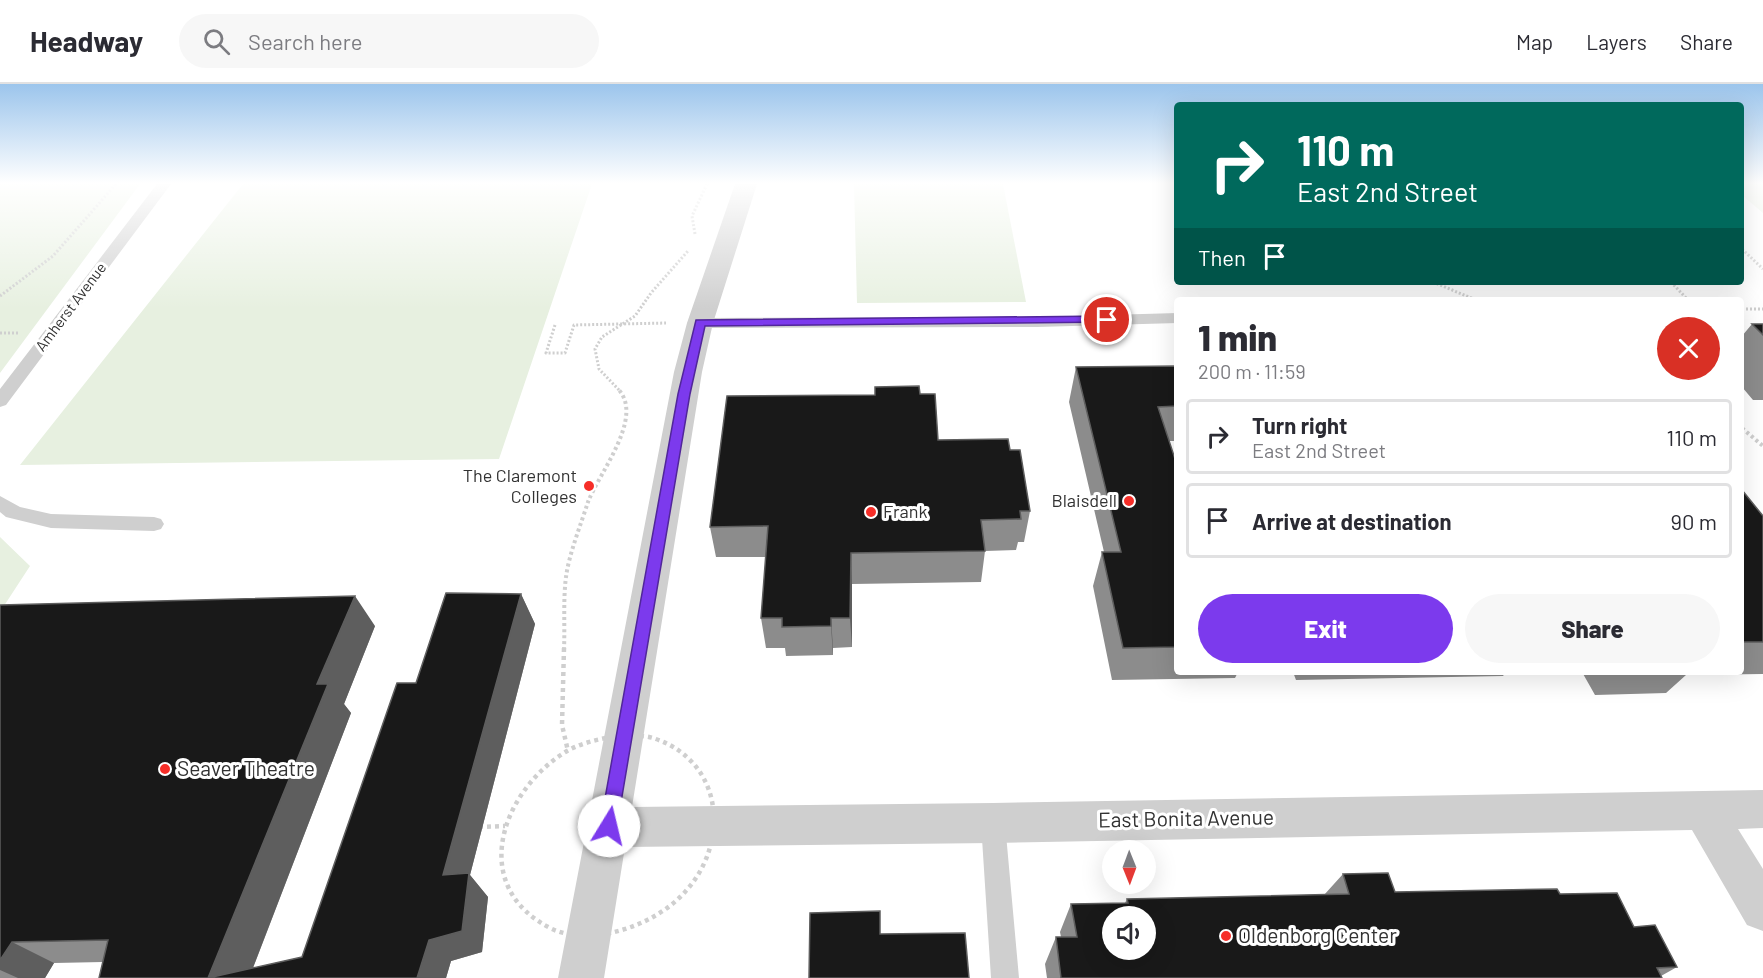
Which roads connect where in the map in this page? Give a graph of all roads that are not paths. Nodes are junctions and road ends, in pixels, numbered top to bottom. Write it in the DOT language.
graph roads {
  1 [pos="132,226"];
  2 [pos="732,226"];
  3 [pos="1174,318"];
  4 [pos="700,323"];
  5 [pos="0,401"];
  6 [pos="0,503"];
  7 [pos="154,524"];
  8 [pos="1763,809"];
  9 [pos="1703,810"];
  10 [pos="993,823"];
  11 [pos="609,826"];
  12 [pos="1763,909"];
  13 [pos="581,978"];
  14 [pos="1005,978"];
  1 -- 5 [label="lane, Amherst Avenue"];
  2 -- 4 [label="street"];
  3 -- 4 [label="lane"];
  4 -- 11 [label="street"];
  6 -- 7 [label="lane"];
  8 -- 9 [label="street, East Bonita Avenue"];
  9 -- 10 [label="street, East Bonita Avenue"];
  9 -- 12 [label="street"];
  10 -- 11 [label="street, East Bonita Avenue"];
  10 -- 14 [label="lane"];
  11 -- 13 [label="street"];
}
